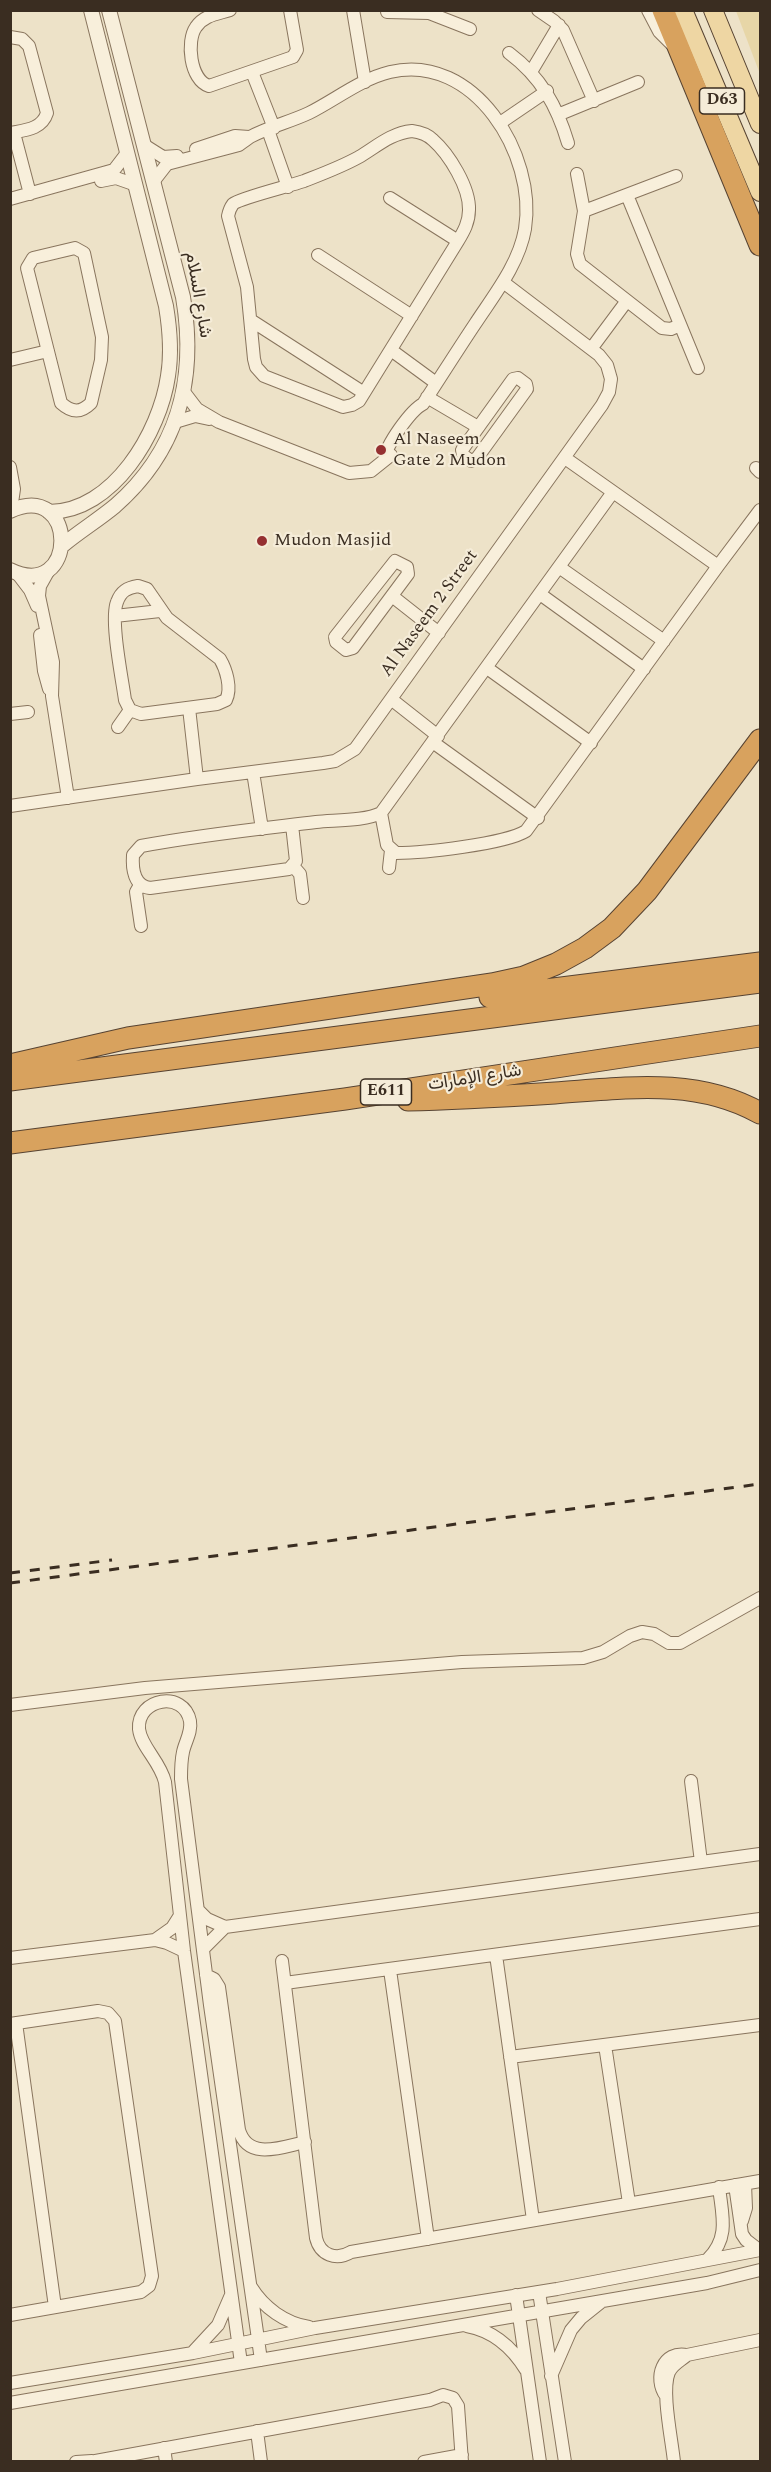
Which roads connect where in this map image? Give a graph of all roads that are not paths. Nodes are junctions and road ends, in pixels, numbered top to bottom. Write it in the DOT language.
graph roads {
  1 [pos="91,10"];
  2 [pos="109,10"];
  3 [pos="230,10"];
  4 [pos="290,10"];
  5 [pos="353,10"];
  6 [pos="538,10"];
  7 [pos="649,10"];
  8 [pos="663,10"];
  9 [pos="683,10"];
  10 [pos="713,10"];
  11 [pos="387,12"];
  12 [pos="446,14"];
  13 [pos="559,25"];
  14 [pos="470,29"];
  15 [pos="10,37"];
  16 [pos="680,51"];
  17 [pos="509,53"];
  18 [pos="252,72"];
  19 [pos="531,72"];
  20 [pos="366,82"];
  21 [pos="638,82"];
  22 [pos="547,91"];
  23 [pos="594,100"];
  24 [pos="560,114"];
  25 [pos="500,123"];
  26 [pos="760,124"];
  27 [pos="271,129"];
  28 [pos="12,133"];
  29 [pos="568,143"];
  30 [pos="144,145"];
  31 [pos="203,151"];
  32 [pos="127,153"];
  33 [pos="577,174"];
  34 [pos="676,176"];
  35 [pos="92,179"];
  36 [pos="153,182"];
  37 [pos="136,185"];
  38 [pos="288,187"];
  39 [pos="760,192"];
  40 [pos="35,193"];
  41 [pos="627,195"];
  42 [pos="390,198"];
  43 [pos="10,199"];
  44 [pos="584,211"];
  45 [pos="458,241"];
  46 [pos="760,245"];
  47 [pos="318,255"];
  48 [pos="503,282"];
  49 [pos="626,302"];
  50 [pos="412,316"];
  51 [pos="252,321"];
  52 [pos="680,325"];
  53 [pos="591,349"];
  54 [pos="391,350"];
  55 [pos="48,351"];
  56 [pos="10,360"];
  57 [pos="698,368"];
  58 [pos="436,383"];
  59 [pos="184,392"];
  60 [pos="364,393"];
  61 [pos="425,400"];
  62 [pos="176,422"];
  63 [pos="219,422"];
  64 [pos="478,428"];
  65 [pos="565,458"];
  66 [pos="10,467"];
  67 [pos="613,492"];
  68 [pos="760,510"];
  69 [pos="11,511"];
  70 [pos="49,513"];
  71 [pos="63,545"];
  72 [pos="718,566"];
  73 [pos="559,567"];
  74 [pos="50,568"];
  75 [pos="14,572"];
  76 [pos="540,594"];
  77 [pos="392,596"];
  78 [pos="160,610"];
  79 [pos="115,616"];
  80 [pos="439,633"];
  81 [pos="664,641"];
  82 [pos="47,658"];
  83 [pos="487,668"];
  84 [pos="644,669"];
  85 [pos="391,699"];
  86 [pos="189,708"];
  87 [pos="28,711"];
  88 [pos="129,711"];
  89 [pos="10,714"];
  90 [pos="118,727"];
  91 [pos="436,739"];
  92 [pos="760,740"];
  93 [pos="591,743"];
  94 [pos="253,772"];
  95 [pos="197,779"];
  96 [pos="68,798"];
  97 [pos="10,806"];
  98 [pos="381,813"];
  99 [pos="538,818"];
  100 [pos="292,825"];
  101 [pos="262,829"];
  102 [pos="391,850"];
  103 [pos="293,866"];
  104 [pos="389,868"];
  105 [pos="140,885"];
  106 [pos="303,898"];
  107 [pos="141,926"];
  108 [pos="760,963"];
  109 [pos="760,982"];
  110 [pos="760,1036"];
  111 [pos="10,1065"];
  112 [pos="10,1080"];
  113 [pos="345,1099"];
  114 [pos="760,1113"];
  115 [pos="10,1143"];
  116 [pos="760,1598"];
  117 [pos="10,1704"];
  118 [pos="691,1781"];
  119 [pos="760,1854"];
  120 [pos="700,1862"];
  121 [pos="198,1910"];
  122 [pos="179,1917"];
  123 [pos="760,1919"];
  124 [pos="225,1927"];
  125 [pos="155,1940"];
  126 [pos="203,1949"];
  127 [pos="184,1951"];
  128 [pos="496,1955"];
  129 [pos="10,1958"];
  130 [pos="282,1962"];
  131 [pos="390,1970"];
  132 [pos="206,1975"];
  133 [pos="285,1983"];
  134 [pos="13,2024"];
  135 [pos="760,2025"];
  136 [pos="605,2045"];
  137 [pos="510,2057"];
  138 [pos="305,2142"];
  139 [pos="760,2181"];
  140 [pos="740,2185"];
  141 [pos="719,2187"];
  142 [pos="629,2203"];
  143 [pos="533,2220"];
  144 [pos="741,2229"];
  145 [pos="723,2236"];
  146 [pos="428,2239"];
  147 [pos="760,2250"];
  148 [pos="707,2260"];
  149 [pos="760,2270"];
  150 [pos="249,2283"];
  151 [pos="232,2291"];
  152 [pos="538,2292"];
  153 [pos="516,2295"];
  154 [pos="603,2300"];
  155 [pos="55,2307"];
  156 [pos="541,2311"];
  157 [pos="10,2315"];
  158 [pos="520,2315"];
  159 [pos="460,2325"];
  160 [pos="315,2328"];
  161 [pos="258,2338"];
  162 [pos="760,2340"];
  163 [pos="238,2343"];
  164 [pos="193,2353"];
  165 [pos="261,2360"];
  166 [pos="241,2363"];
  167 [pos="529,2375"];
  168 [pos="551,2376"];
  169 [pos="10,2383"];
  170 [pos="29,2399"];
  171 [pos="10,2403"];
  172 [pos="10,2415"];
  173 [pos="257,2431"];
  174 [pos="164,2448"];
  175 [pos="462,2458"];
  176 [pos="91,2461"];
  177 [pos="76,2462"];
  178 [pos="166,2462"];
  179 [pos="261,2462"];
  180 [pos="424,2462"];
  181 [pos="540,2462"];
  182 [pos="565,2462"];
  183 [pos="674,2462"];
  1 -- 32 [label="street, شارع السلام"];
  2 -- 30 [label="street, شارع السلام"];
  3 -- 18 [label="street"];
  4 -- 18 [label="street"];
  5 -- 20 [label="street"];
  6 -- 13 [label="street"];
  7 -- 16 [label="street"];
  8 -- 16 [label="highway"];
  9 -- 39 [label="main road, D63"];
  10 -- 26 [label="main road, D63"];
  11 -- 12 [label="street"];
  12 -- 14 [label="street"];
  13 -- 19 [label="street"];
  13 -- 23 [label="street"];
  15 -- 28 [label="street"];
  16 -- 46 [label="highway"];
  17 -- 19 [label="street"];
  18 -- 27 [label="street"];
  19 -- 22 [label="street"];
  20 -- 25 [label="street"];
  20 -- 27 [label="street"];
  21 -- 23 [label="street"];
  22 -- 24 [label="street"];
  22 -- 25 [label="street"];
  23 -- 24 [label="street"];
  24 -- 29 [label="street"];
  25 -- 48 [label="street"];
  27 -- 31 [label="street"];
  27 -- 38 [label="street"];
  28 -- 40 [label="street"];
  30 -- 31 [label="street"];
  30 -- 36 [label="street, شارع السلام"];
  31 -- 36 [label="street"];
  32 -- 35 [label="street"];
  32 -- 37 [label="street, شارع السلام"];
  33 -- 44 [label="street"];
  34 -- 41 [label="street"];
  35 -- 37 [label="street"];
  35 -- 40 [label="street"];
  36 -- 59 [label="street, شارع السلام"];
  37 -- 70 [label="street, شارع السلام"];
  38 -- 45 [label="street"];
  38 -- 51 [label="street"];
  40 -- 43 [label="street"];
  41 -- 44 [label="street"];
  41 -- 52 [label="street"];
  42 -- 45 [label="street"];
  44 -- 49 [label="street"];
  45 -- 50 [label="street"];
  47 -- 50 [label="street"];
  48 -- 53 [label="street, Al Naseem 2 Street"];
  48 -- 58 [label="street"];
  49 -- 52 [label="street"];
  49 -- 53 [label="street"];
  50 -- 54 [label="street"];
  51 -- 60 [label="street"];
  51 -- 60 [label="street"];
  52 -- 57 [label="street"];
  53 -- 65 [label="street, Al Naseem 2 Street"];
  54 -- 58 [label="street"];
  54 -- 60 [label="street"];
  55 -- 55 [label="street"];
  55 -- 56 [label="street"];
  58 -- 61 [label="street"];
  59 -- 62 [label="street, شارع السلام"];
  59 -- 63 [label="street"];
  61 -- 63 [label="street"];
  61 -- 64 [label="street"];
  62 -- 63 [label="street"];
  62 -- 71 [label="street, شارع السلام"];
  64 -- 64 [label="street"];
  65 -- 67 [label="street"];
  65 -- 80 [label="street, Al Naseem 2 Street"];
  66 -- 69 [label="street"];
  67 -- 72 [label="street"];
  67 -- 73 [label="street"];
  68 -- 72 [label="street"];
  69 -- 70 [label="street"];
  70 -- 71 [label="street"];
  71 -- 74 [label="street"];
  72 -- 81 [label="street"];
  73 -- 76 [label="street"];
  73 -- 81 [label="street"];
  74 -- 75 [label="street"];
  74 -- 82 [label="street"];
  75 -- 82 [label="street"];
  76 -- 83 [label="street"];
  76 -- 84 [label="street"];
  77 -- 77 [label="street"];
  77 -- 80 [label="street"];
  78 -- 79 [label="street"];
  78 -- 79 [label="street"];
  78 -- 86 [label="street"];
  79 -- 88 [label="street"];
  80 -- 85 [label="street, Al Naseem 2 Street"];
  81 -- 84 [label="street"];
  82 -- 96 [label="street"];
  83 -- 91 [label="street"];
  83 -- 93 [label="street"];
  84 -- 93 [label="street"];
  85 -- 91 [label="street"];
  85 -- 94 [label="street, Al Naseem 2 Street"];
  86 -- 88 [label="street"];
  86 -- 95 [label="street"];
  87 -- 89 [label="street"];
  88 -- 90 [label="street"];
  91 -- 98 [label="street"];
  91 -- 99 [label="street"];
  92 -- 111 [label="highway"];
  93 -- 99 [label="street"];
  94 -- 95 [label="street, Al Naseem 2 Street"];
  94 -- 101 [label="street"];
  95 -- 96 [label="street, Al Naseem 2 Street"];
  96 -- 97 [label="street, Al Naseem 2 Street"];
  98 -- 100 [label="street"];
  98 -- 102 [label="street"];
  99 -- 102 [label="street"];
  100 -- 101 [label="street"];
  100 -- 103 [label="street"];
  101 -- 105 [label="street"];
  102 -- 104 [label="street"];
  103 -- 105 [label="street"];
  103 -- 106 [label="street"];
  105 -- 107 [label="street"];
  108 -- 111 [label="highway"];
  109 -- 112 [label="highway"];
  110 -- 113 [label="highway, شارع الإمارات / E611"];
  113 -- 114 [label="highway"];
  113 -- 115 [label="highway, شارع الإمارات / E611"];
  116 -- 117 [label="street"];
  118 -- 120 [label="street"];
  119 -- 120 [label="street"];
  120 -- 124 [label="street"];
  121 -- 122 [label="street"];
  121 -- 124 [label="street"];
  121 -- 126 [label="street"];
  122 -- 125 [label="street"];
  122 -- 127 [label="street"];
  123 -- 128 [label="street"];
  124 -- 126 [label="street"];
  125 -- 127 [label="street"];
  125 -- 129 [label="street"];
  126 -- 132 [label="street"];
  127 -- 151 [label="street"];
  128 -- 131 [label="street"];
  128 -- 137 [label="street"];
  130 -- 133 [label="street"];
  131 -- 133 [label="street"];
  131 -- 146 [label="street"];
  132 -- 138 [label="street"];
  132 -- 150 [label="street"];
  133 -- 138 [label="street"];
  134 -- 155 [label="street"];
  134 -- 155 [label="street"];
  135 -- 136 [label="street"];
  136 -- 137 [label="street"];
  136 -- 142 [label="street"];
  137 -- 143 [label="street"];
  138 -- 146 [label="street"];
  139 -- 140 [label="street"];
  140 -- 141 [label="street"];
  140 -- 144 [label="street"];
  141 -- 142 [label="street"];
  141 -- 145 [label="street"];
  142 -- 143 [label="street"];
  143 -- 146 [label="street"];
  144 -- 145 [label="street"];
  144 -- 147 [label="street"];
  145 -- 148 [label="street"];
  147 -- 148 [label="street"];
  148 -- 152 [label="street"];
  149 -- 154 [label="street"];
  150 -- 160 [label="street"];
  150 -- 161 [label="street"];
  151 -- 163 [label="street"];
  151 -- 164 [label="street"];
  152 -- 153 [label="street"];
  152 -- 156 [label="street"];
  153 -- 158 [label="street"];
  153 -- 160 [label="street"];
  154 -- 156 [label="street"];
  154 -- 168 [label="street"];
  155 -- 157 [label="street"];
  156 -- 158 [label="street"];
  156 -- 168 [label="street"];
  158 -- 159 [label="street"];
  158 -- 167 [label="street"];
  159 -- 165 [label="street"];
  159 -- 167 [label="street"];
  160 -- 161 [label="street"];
  161 -- 163 [label="street"];
  161 -- 165 [label="street"];
  162 -- 183 [label="street"];
  163 -- 164 [label="street"];
  163 -- 166 [label="street"];
  164 -- 169 [label="street"];
  165 -- 166 [label="street"];
  166 -- 170 [label="street"];
  167 -- 181 [label="street"];
  168 -- 182 [label="street"];
  170 -- 171 [label="street"];
  170 -- 172 [label="street"];
  173 -- 174 [label="street"];
  173 -- 175 [label="street"];
  173 -- 179 [label="street"];
  174 -- 176 [label="street"];
  174 -- 178 [label="street"];
  175 -- 180 [label="street"];
  176 -- 177 [label="street"];
}
